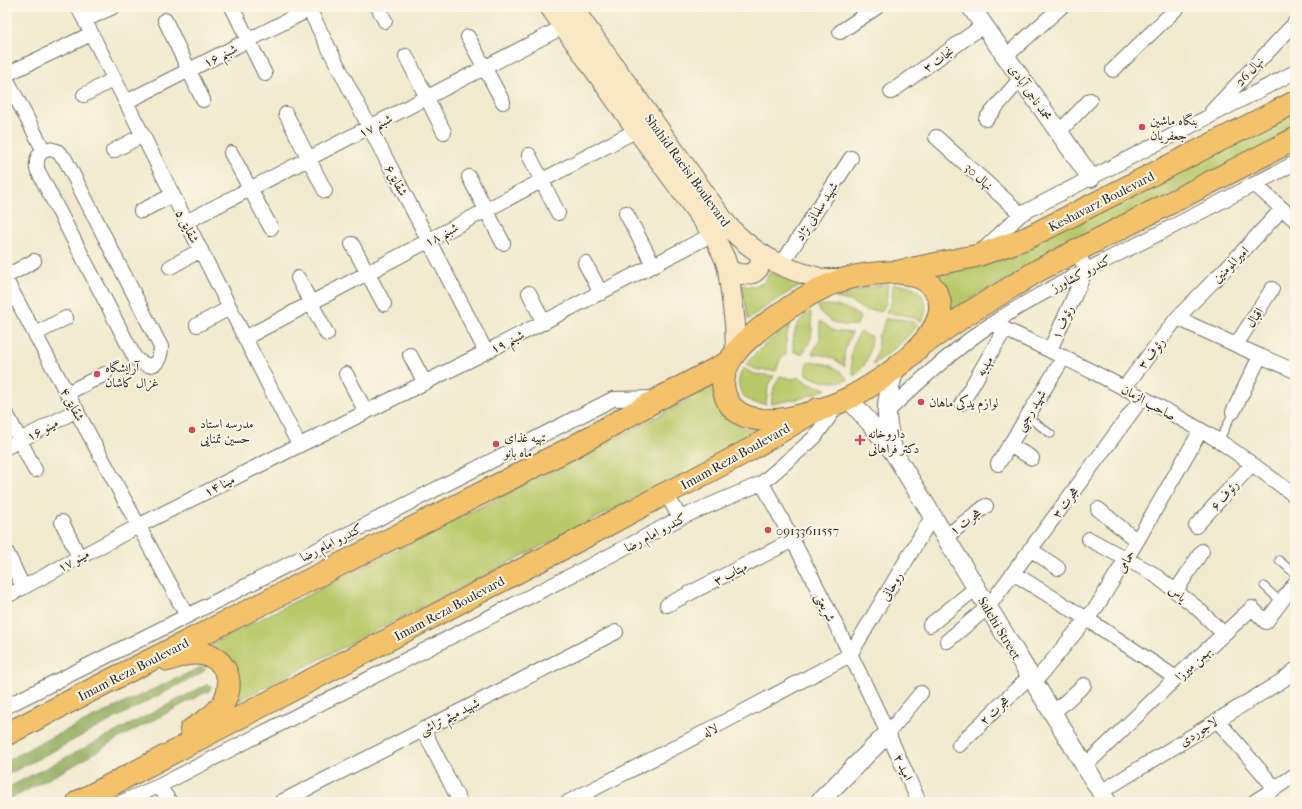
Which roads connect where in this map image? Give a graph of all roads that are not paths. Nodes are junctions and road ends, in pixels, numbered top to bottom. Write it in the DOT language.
graph roads {
  1 [pos="78,7"];
  2 [pos="113,7"];
  3 [pos="232,7"];
  4 [pos="378,7"];
  5 [pos="550,7"];
  6 [pos="572,7"];
  7 [pos="876,7"];
  8 [pos="971,7"];
  9 [pos="1061,7"];
  10 [pos="1178,7"];
  11 [pos="310,8"];
  12 [pos="85,20"];
  13 [pos="165,20"];
  14 [pos="385,21"];
  15 [pos="1295,23"];
  16 [pos="984,25"];
  17 [pos="563,27"];
  18 [pos="840,32"];
  19 [pos="91,34"];
  20 [pos="468,36"];
  21 [pos="248,40"];
  22 [pos="406,56"];
  23 [pos="1006,56"];
  24 [pos="485,68"];
  25 [pos="189,70"];
  26 [pos="1113,70"];
  27 [pos="1295,72"];
  28 [pos="7,74"];
  29 [pos="265,74"];
  30 [pos="1021,78"];
  31 [pos="114,79"];
  32 [pos="7,80"];
  33 [pos="891,92"];
  34 [pos="84,95"];
  35 [pos="428,98"];
  36 [pos="203,100"];
  37 [pos="1090,100"];
  38 [pos="126,102"];
  39 [pos="503,102"];
  40 [pos="1295,102"];
  41 [pos="286,114"];
  42 [pos="986,119"];
  43 [pos="1204,120"];
  44 [pos="369,128"];
  45 [pos="637,130"];
  46 [pos="444,132"];
  47 [pos="1059,132"];
  48 [pos="142,135"];
  49 [pos="936,137"];
  50 [pos="1295,140"];
  51 [pos="44,151"];
  52 [pos="113,151"];
  53 [pos="231,153"];
  54 [pos="529,155"];
  55 [pos="851,158"];
  56 [pos="309,159"];
  57 [pos="1295,163"];
  58 [pos="469,177"];
  59 [pos="1091,178"];
  60 [pos="541,181"];
  61 [pos="1254,184"];
  62 [pos="250,189"];
  63 [pos="325,191"];
  64 [pos="173,195"];
  65 [pos="1282,209"];
  66 [pos="486,210"];
  67 [pos="141,211"];
  68 [pos="558,214"];
  69 [pos="626,214"];
  70 [pos="1021,214"];
  71 [pos="1295,220"];
  72 [pos="186,222"];
  73 [pos="271,228"];
  74 [pos="713,234"];
  75 [pos="429,240"];
  76 [pos="503,243"];
  77 [pos="352,244"];
  78 [pos="201,250"];
  79 [pos="1077,250"];
  80 [pos="762,254"];
  81 [pos="976,256"];
  82 [pos="34,261"];
  83 [pos="585,263"];
  84 [pos="781,265"];
  85 [pos="170,266"];
  86 [pos="654,266"];
  87 [pos="728,269"];
  88 [pos="1086,270"];
  89 [pos="896,272"];
  90 [pos="367,273"];
  91 [pos="7,276"];
  92 [pos="298,278"];
  93 [pos="844,279"];
  94 [pos="7,282"];
  95 [pos="1272,289"];
  96 [pos="529,292"];
  97 [pos="601,293"];
  98 [pos="12,303"];
  99 [pos="310,303"];
  100 [pos="384,304"];
  101 [pos="230,308"];
  102 [pos="66,318"];
  103 [pos="1178,318"];
  104 [pos="544,323"];
  105 [pos="992,324"];
  106 [pos="197,325"];
  107 [pos="1005,329"];
  108 [pos="35,334"];
  109 [pos="327,334"];
  110 [pos="245,338"];
  111 [pos="1236,345"];
  112 [pos="920,346"];
  113 [pos="1050,350"];
  114 [pos="486,352"];
  115 [pos="410,355"];
  116 [pos="733,356"];
  117 [pos="1260,356"];
  118 [pos="1064,357"];
  119 [pos="895,369"];
  120 [pos="1295,371"];
  121 [pos="105,374"];
  122 [pos="346,374"];
  123 [pos="425,383"];
  124 [pos="1124,388"];
  125 [pos="67,393"];
  126 [pos="660,398"];
  127 [pos="1142,398"];
  128 [pos="844,400"];
  129 [pos="962,403"];
  130 [pos="818,409"];
  131 [pos="77,410"];
  132 [pos="366,412"];
  133 [pos="886,412"];
  134 [pos="1233,412"];
  135 [pos="7,415"];
  136 [pos="1026,416"];
  137 [pos="1201,430"];
  138 [pos="1051,434"];
  139 [pos="20,440"];
  140 [pos="1219,441"];
  141 [pos="299,445"];
  142 [pos="1009,445"];
  143 [pos="7,447"];
  144 [pos="894,453"];
  145 [pos="1032,458"];
  146 [pos="998,464"];
  147 [pos="1252,464"];
  148 [pos="35,470"];
  149 [pos="762,483"];
  150 [pos="666,493"];
  151 [pos="1295,496"];
  152 [pos="986,506"];
  153 [pos="1098,510"];
  154 [pos="932,517"];
  155 [pos="680,518"];
  156 [pos="62,522"];
  157 [pos="140,525"];
  158 [pos="1196,526"];
  159 [pos="945,537"];
  160 [pos="1089,539"];
  161 [pos="793,540"];
  162 [pos="1137,541"];
  163 [pos="1030,549"];
  164 [pos="1202,552"];
  165 [pos="7,553"];
  166 [pos="79,557"];
  167 [pos="1126,559"];
  168 [pos="1279,560"];
  169 [pos="1058,568"];
  170 [pos="1013,573"];
  171 [pos="1295,574"];
  172 [pos="1295,583"];
  173 [pos="1264,586"];
  174 [pos="23,587"];
  175 [pos="976,588"];
  176 [pos="1176,591"];
  177 [pos="7,596"];
  178 [pos="1281,602"];
  179 [pos="668,605"];
  180 [pos="988,607"];
  181 [pos="187,616"];
  182 [pos="1087,619"];
  183 [pos="930,625"];
  184 [pos="616,632"];
  185 [pos="1224,634"];
  186 [pos="947,641"];
  187 [pos="850,655"];
  188 [pos="1295,670"];
  189 [pos="1176,678"];
  190 [pos="114,679"];
  191 [pos="1032,679"];
  192 [pos="1084,685"];
  193 [pos="921,692"];
  194 [pos="7,706"];
  195 [pos="1053,713"];
  196 [pos="1217,720"];
  197 [pos="11,725"];
  198 [pos="423,729"];
  199 [pos="888,733"];
  200 [pos="959,745"];
  201 [pos="1085,766"];
  202 [pos="1295,775"];
  203 [pos="107,786"];
  204 [pos="159,786"];
  205 [pos="1275,788"];
  206 [pos="1104,797"];
  207 [pos="78,802"];
  208 [pos="122,802"];
  209 [pos="170,802"];
  210 [pos="282,802"];
  211 [pos="460,802"];
  212 [pos="568,802"];
  213 [pos="819,802"];
  214 [pos="919,802"];
  215 [pos="1254,802"];
  1 -- 12 [label="street, شقایق ۵"];
  2 -- 12 [label="street"];
  3 -- 21 [label="street"];
  4 -- 14 [label="street"];
  5 -- 17 [label="main road, Shahid Raeisi Boulevard"];
  6 -- 80 [label="main road, Shahid Raeisi Boulevard"];
  7 -- 18 [label="street"];
  8 -- 16 [label="street, محمد ناجی آبادی"];
  9 -- 23 [label="street"];
  10 -- 26 [label="street"];
  11 -- 21 [label="street, شبنم ۱۶"];
  11 -- 44 [label="street, شقایق۶"];
  12 -- 19 [label="street, شقایق ۵"];
  13 -- 25 [label="street"];
  15 -- 43 [label="street, نهال 26"];
  16 -- 23 [label="street, محمد ناجی آبادی"];
  16 -- 33 [label="street, نجات ۳"];
  17 -- 24 [label="street, شبنم ۱۷"];
  17 -- 45 [label="main road, Shahid Raeisi Boulevard"];
  19 -- 28 [label="street"];
  19 -- 31 [label="street, شقایق ۵"];
  20 -- 24 [label="street"];
  21 -- 25 [label="street, شبنم ۱۶"];
  21 -- 29 [label="street"];
  22 -- 35 [label="street"];
  23 -- 30 [label="street, محمد ناجی آبادی"];
  24 -- 35 [label="street, شبنم ۱۷"];
  24 -- 39 [label="street"];
  25 -- 36 [label="street"];
  25 -- 38 [label="street, شبنم ۱۶"];
  27 -- 43 [label="street"];
  30 -- 42 [label="street"];
  30 -- 47 [label="street, محمد ناجی آبادی"];
  31 -- 34 [label="street"];
  31 -- 38 [label="street, شقایق ۵"];
  32 -- 51 [label="street"];
  35 -- 44 [label="street, شبنم ۱۷"];
  35 -- 46 [label="street"];
  37 -- 47 [label="street"];
  38 -- 48 [label="street, شقایق ۵"];
  40 -- 81 [label="main road, Keshavarz Boulevard"];
  41 -- 56 [label="street"];
  43 -- 59 [label="street"];
  44 -- 56 [label="street, شبنم ۱۷"];
  44 -- 75 [label="street, شقایق۶"];
  45 -- 60 [label="street, شبنم ۱۸"];
  45 -- 74 [label="main road, Shahid Raeisi Boulevard"];
  47 -- 59 [label="street, محمد ناجی آبادی"];
  48 -- 52 [label="street"];
  48 -- 64 [label="street, شقایق ۵"];
  49 -- 70 [label="street, نهال 30"];
  50 -- 79 [label="main road"];
  51 -- 51 [label="street"];
  53 -- 62 [label="street"];
  54 -- 60 [label="street"];
  55 -- 84 [label="street, شهید سلمانی نژاد"];
  56 -- 62 [label="street, شبنم ۱۷"];
  56 -- 63 [label="street"];
  57 -- 61 [label="street, کندرو کشاورز"];
  58 -- 66 [label="street"];
  59 -- 70 [label="street"];
  60 -- 66 [label="street, شبنم ۱۸"];
  60 -- 68 [label="street"];
  61 -- 65 [label="street"];
  61 -- 88 [label="street, کندرو کشاورز"];
  62 -- 72 [label="street, شبنم ۱۷"];
  62 -- 73 [label="street"];
  64 -- 67 [label="street"];
  64 -- 72 [label="street, شقایق ۵"];
  65 -- 71 [label="street"];
  65 -- 103 [label="street, امیرالمومنین"];
  66 -- 75 [label="street, شبنم ۱۸"];
  66 -- 76 [label="street"];
  69 -- 86 [label="street"];
  70 -- 81 [label="street"];
  72 -- 78 [label="street, شقایق ۵"];
  74 -- 86 [label="street, شبنم ۱۹"];
  74 -- 87 [label="main road, Shahid Raeisi Boulevard"];
  75 -- 90 [label="street, شبنم ۱۸"];
  75 -- 114 [label="street, شقایق۶"];
  77 -- 90 [label="street"];
  78 -- 85 [label="street"];
  78 -- 101 [label="street, شقایق ۵"];
  79 -- 88 [label="street"];
  79 -- 112 [label="main road"];
  80 -- 84 [label="main road, Shahid Raeisi Boulevard"];
  80 -- 87 [label="main road"];
  81 -- 89 [label="main road, Keshavarz Boulevard"];
  82 -- 91 [label="street"];
  83 -- 97 [label="street"];
  84 -- 93 [label="main road, Shahid Raeisi Boulevard"];
  86 -- 97 [label="street, شبنم ۱۹"];
  87 -- 116 [label="main road, Shahid Raeisi Boulevard"];
  88 -- 105 [label="street, کندرو کشاورز"];
  88 -- 113 [label="street, رئوف ۱"];
  89 -- 93 [label="main road, Imam Reza Boulevard"];
  89 -- 112 [label="main road"];
  90 -- 99 [label="street, شبنم ۱۸"];
  90 -- 100 [label="street"];
  92 -- 99 [label="street"];
  93 -- 116 [label="main road, Imam Reza Boulevard"];
  94 -- 98 [label="street, شقایق ۴"];
  95 -- 111 [label="street, اقبال"];
  96 -- 104 [label="street"];
  97 -- 104 [label="street, شبنم ۱۹"];
  98 -- 108 [label="street, شقایق ۴"];
  99 -- 109 [label="street"];
  99 -- 110 [label="street, شبنم ۱۸"];
  101 -- 106 [label="street"];
  101 -- 110 [label="street, شقایق ۵"];
  102 -- 108 [label="street"];
  103 -- 111 [label="street"];
  103 -- 124 [label="street, رئوف ۳"];
  104 -- 114 [label="street, شبنم ۱۹"];
  105 -- 107 [label="street, صاحب الزمان"];
  105 -- 133 [label="street, کندرو کشاورز"];
  107 -- 113 [label="street, صاحب الزمان"];
  107 -- 129 [label="street, مهدیه"];
  108 -- 125 [label="street, شقایق ۴"];
  110 -- 141 [label="street, شقایق ۵"];
  111 -- 117 [label="street"];
  112 -- 119 [label="main road"];
  113 -- 118 [label="street, صاحب الزمان"];
  114 -- 123 [label="street, شبنم ۱۹"];
  115 -- 123 [label="street"];
  116 -- 126 [label="main road, Imam Reza Boulevard"];
  116 -- 130 [label="main road"];
  117 -- 120 [label="street"];
  117 -- 134 [label="street"];
  118 -- 124 [label="street, صاحب الزمان"];
  118 -- 136 [label="street, شهید رجبی"];
  119 -- 128 [label="main road"];
  119 -- 133 [label="street"];
  121 -- 125 [label="street"];
  122 -- 132 [label="street"];
  123 -- 132 [label="street, شبنم ۱۹"];
  124 -- 127 [label="street, صاحب الزمان"];
  125 -- 131 [label="street, شقایق ۴"];
  126 -- 181 [label="street, کندرو امام رضا"];
  126 -- 190 [label="main road, Imam Reza Boulevard"];
  127 -- 137 [label="street, صاحب الزمان"];
  127 -- 163 [label="street, هجرت ۳"];
  128 -- 130 [label="main road"];
  128 -- 144 [label="street"];
  128 -- 149 [label="street, کندرو امام رضا"];
  130 -- 150 [label="main road, Imam Reza Boulevard"];
  131 -- 139 [label="street, مینو ۱۶"];
  131 -- 157 [label="street, شقایق ۴"];
  132 -- 141 [label="street, شبنم ۱۹"];
  133 -- 144 [label="street"];
  134 -- 140 [label="lane"];
  135 -- 139 [label="street"];
  136 -- 138 [label="lane"];
  136 -- 142 [label="street, شهید رجبی"];
  137 -- 140 [label="street, صاحب الزمان"];
  137 -- 162 [label="street, حمامی"];
  139 -- 143 [label="street, مینو ۱۶"];
  139 -- 148 [label="street"];
  140 -- 147 [label="street, صاحب الزمان"];
  141 -- 157 [label="street, مینا ۱۴"];
  142 -- 145 [label="street"];
  142 -- 146 [label="street, شهید رجبی"];
  144 -- 154 [label="street, Salehi Street"];
  147 -- 151 [label="street, صاحب الزمان"];
  147 -- 158 [label="street, رئوف ۶"];
  149 -- 155 [label="street, کندرو امام رضا"];
  149 -- 161 [label="street, شریعتی"];
  150 -- 155 [label="street"];
  150 -- 203 [label="main road, Imam Reza Boulevard"];
  152 -- 159 [label="street, هجرت ۱"];
  153 -- 162 [label="street"];
  154 -- 159 [label="street, Salehi Street"];
  154 -- 187 [label="street, روحانی"];
  155 -- 204 [label="street, کندرو امام رضا"];
  156 -- 166 [label="street"];
  157 -- 166 [label="street, مینو ۱۷"];
  157 -- 181 [label="street, شقایق ۴"];
  159 -- 175 [label="street, Salehi Street"];
  160 -- 167 [label="street, یاس"];
  161 -- 179 [label="street, مهتاب ۳"];
  161 -- 187 [label="street, شریعتی"];
  162 -- 167 [label="street, حمامی"];
  163 -- 169 [label="street"];
  163 -- 170 [label="street, هجرت ۳"];
  164 -- 176 [label="street"];
  165 -- 174 [label="street"];
  166 -- 174 [label="street, مینو ۱۷"];
  167 -- 176 [label="street, یاس"];
  167 -- 182 [label="street, حمامی"];
  168 -- 171 [label="lane"];
  170 -- 180 [label="street, هجرت ۳"];
  170 -- 182 [label="street"];
  172 -- 178 [label="street, بهمن میرزا"];
  173 -- 178 [label="lane"];
  174 -- 177 [label="street, مینو ۱۷"];
  175 -- 180 [label="street, Salehi Street"];
  175 -- 183 [label="street"];
  176 -- 185 [label="street, یاس"];
  178 -- 185 [label="street, بهمن میرزا"];
  180 -- 186 [label="street, هجرت ۳"];
  180 -- 191 [label="street, Salehi Street"];
  181 -- 194 [label="street, کندرو امام رضا"];
  182 -- 189 [label="street"];
  182 -- 191 [label="street, حمامی"];
  184 -- 198 [label="street, شهید میثم تراشی"];
  185 -- 189 [label="street, بهمن میرزا"];
  187 -- 199 [label="street, شریعتی"];
  187 -- 212 [label="street, لاله"];
  188 -- 196 [label="street, لاجوردی"];
  189 -- 201 [label="street, بهمن میرزا"];
  190 -- 197 [label="main road, Imam Reza Boulevard"];
  190 -- 203 [label="main road"];
  191 -- 195 [label="street, Salehi Street"];
  191 -- 200 [label="street, هجرت ۲"];
  192 -- 195 [label="street"];
  193 -- 199 [label="street"];
  195 -- 201 [label="street, Salehi Street"];
  196 -- 205 [label="street"];
  196 -- 206 [label="street, لاجوردی"];
  198 -- 210 [label="street, شهید میثم تراشی"];
  198 -- 211 [label="street"];
  199 -- 213 [label="street"];
  199 -- 214 [label="street, امید ۲"];
  201 -- 206 [label="street, Salehi Street"];
  202 -- 205 [label="street"];
  203 -- 207 [label="main road, Imam Reza Boulevard"];
  204 -- 208 [label="street, کندرو امام رضا"];
  204 -- 209 [label="street"];
  205 -- 215 [label="street"];
}
